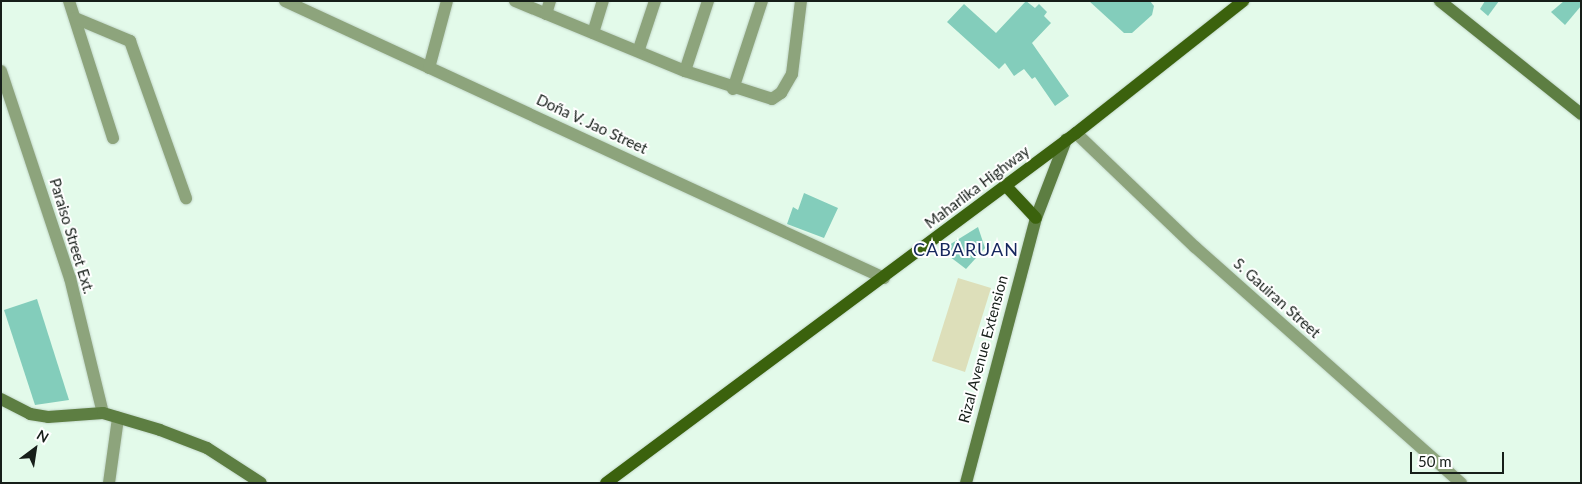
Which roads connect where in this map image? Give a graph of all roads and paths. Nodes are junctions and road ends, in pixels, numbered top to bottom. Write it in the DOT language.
graph roads {
  1 [pos="69,1"];
  2 [pos="285,1"];
  3 [pos="446,1"];
  4 [pos="515,1"];
  5 [pos="603,1"];
  6 [pos="655,1"];
  7 [pos="708,1"];
  8 [pos="762,1"];
  9 [pos="801,1"];
  10 [pos="1243,1"];
  11 [pos="1440,1"];
  12 [pos="548,7"];
  13 [pos="75,18"];
  14 [pos="593,33"];
  15 [pos="639,49"];
  16 [pos="429,68"];
  17 [pos="1,71"];
  18 [pos="685,71"];
  19 [pos="733,89"];
  20 [pos="1581,114"];
  21 [pos="1071,136"];
  22 [pos="113,138"];
  23 [pos="1005,185"];
  24 [pos="186,198"];
  25 [pos="1036,218"];
  26 [pos="884,278"];
  27 [pos="1,399"];
  28 [pos="103,413"];
  29 [pos="118,418"];
  30 [pos="109,483"];
  31 [pos="261,483"];
  32 [pos="606,483"];
  33 [pos="966,483"];
  34 [pos="1460,483"];
  1 -- 13 [label="street"];
  2 -- 16 [label="street, Doña V. Jao Street"];
  3 -- 16 [label="street"];
  4 -- 12 [label="street"];
  5 -- 14 [label="street"];
  6 -- 15 [label="street"];
  7 -- 18 [label="street"];
  8 -- 19 [label="street"];
  9 -- 19 [label="street"];
  10 -- 21 [label="main road, Maharlika Highway"];
  11 -- 20 [label="main road"];
  12 -- 14 [label="street"];
  13 -- 22 [label="street"];
  13 -- 24 [label="street"];
  14 -- 15 [label="street"];
  15 -- 18 [label="street"];
  16 -- 26 [label="street, Doña V. Jao Street"];
  17 -- 28 [label="street, Paraiso Street Ext."];
  18 -- 19 [label="street"];
  21 -- 23 [label="main road, Maharlika Highway"];
  21 -- 25 [label="main road, Rizal Avenue Extension"];
  21 -- 34 [label="street, S. Gauiran Street"];
  23 -- 25 [label="main road"];
  23 -- 26 [label="main road, Maharlika Highway"];
  25 -- 33 [label="main road, Rizal Avenue Extension"];
  26 -- 32 [label="main road, Maharlika Highway"];
  27 -- 28 [label="main road"];
  28 -- 29 [label="main road"];
  29 -- 30 [label="street"];
  29 -- 31 [label="main road"];
}
